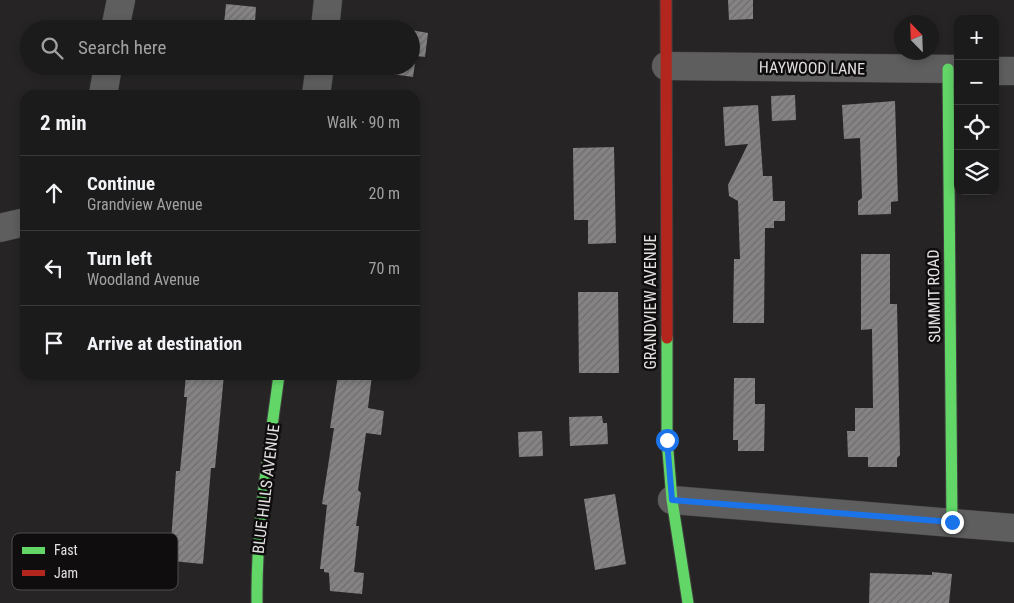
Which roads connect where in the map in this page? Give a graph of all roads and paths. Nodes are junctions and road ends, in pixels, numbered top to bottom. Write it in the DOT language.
graph roads {
  1 [pos="121,0"];
  2 [pos="328,0"];
  3 [pos="666,0"];
  4 [pos="117,20"];
  5 [pos="326,20"];
  6 [pos="666,66"];
  7 [pos="953,69"];
  8 [pos="999,71"];
  9 [pos="1014,71"];
  10 [pos="106,75"];
  11 [pos="319,75"];
  12 [pos="104,90"];
  13 [pos="317,90"];
  14 [pos="20,223"];
  15 [pos="0,228"];
  16 [pos="278,380"];
  17 [pos="672,500"];
  18 [pos="952,522"];
  19 [pos="1014,528"];
  20 [pos="257,603"];
  21 [pos="688,603"];
  1 -- 4 [label="street"];
  2 -- 5 [label="street"];
  3 -- 6 [label="street, GRANDVIEW AVENUE"];
  6 -- 7 [label="street, HAYWOOD LANE"];
  6 -- 17 [label="street, GRANDVIEW AVENUE"];
  7 -- 18 [label="street, SUMMIT ROAD"];
  8 -- 9 [label="street"];
  10 -- 12 [label="street"];
  11 -- 13 [label="street"];
  14 -- 15 [label="street"];
  16 -- 20 [label="street, BLUE HILLS AVENUE"];
  17 -- 18 [label="street"];
  17 -- 21 [label="street, GRANDVIEW AVENUE"];
  18 -- 19 [label="street"];
}
